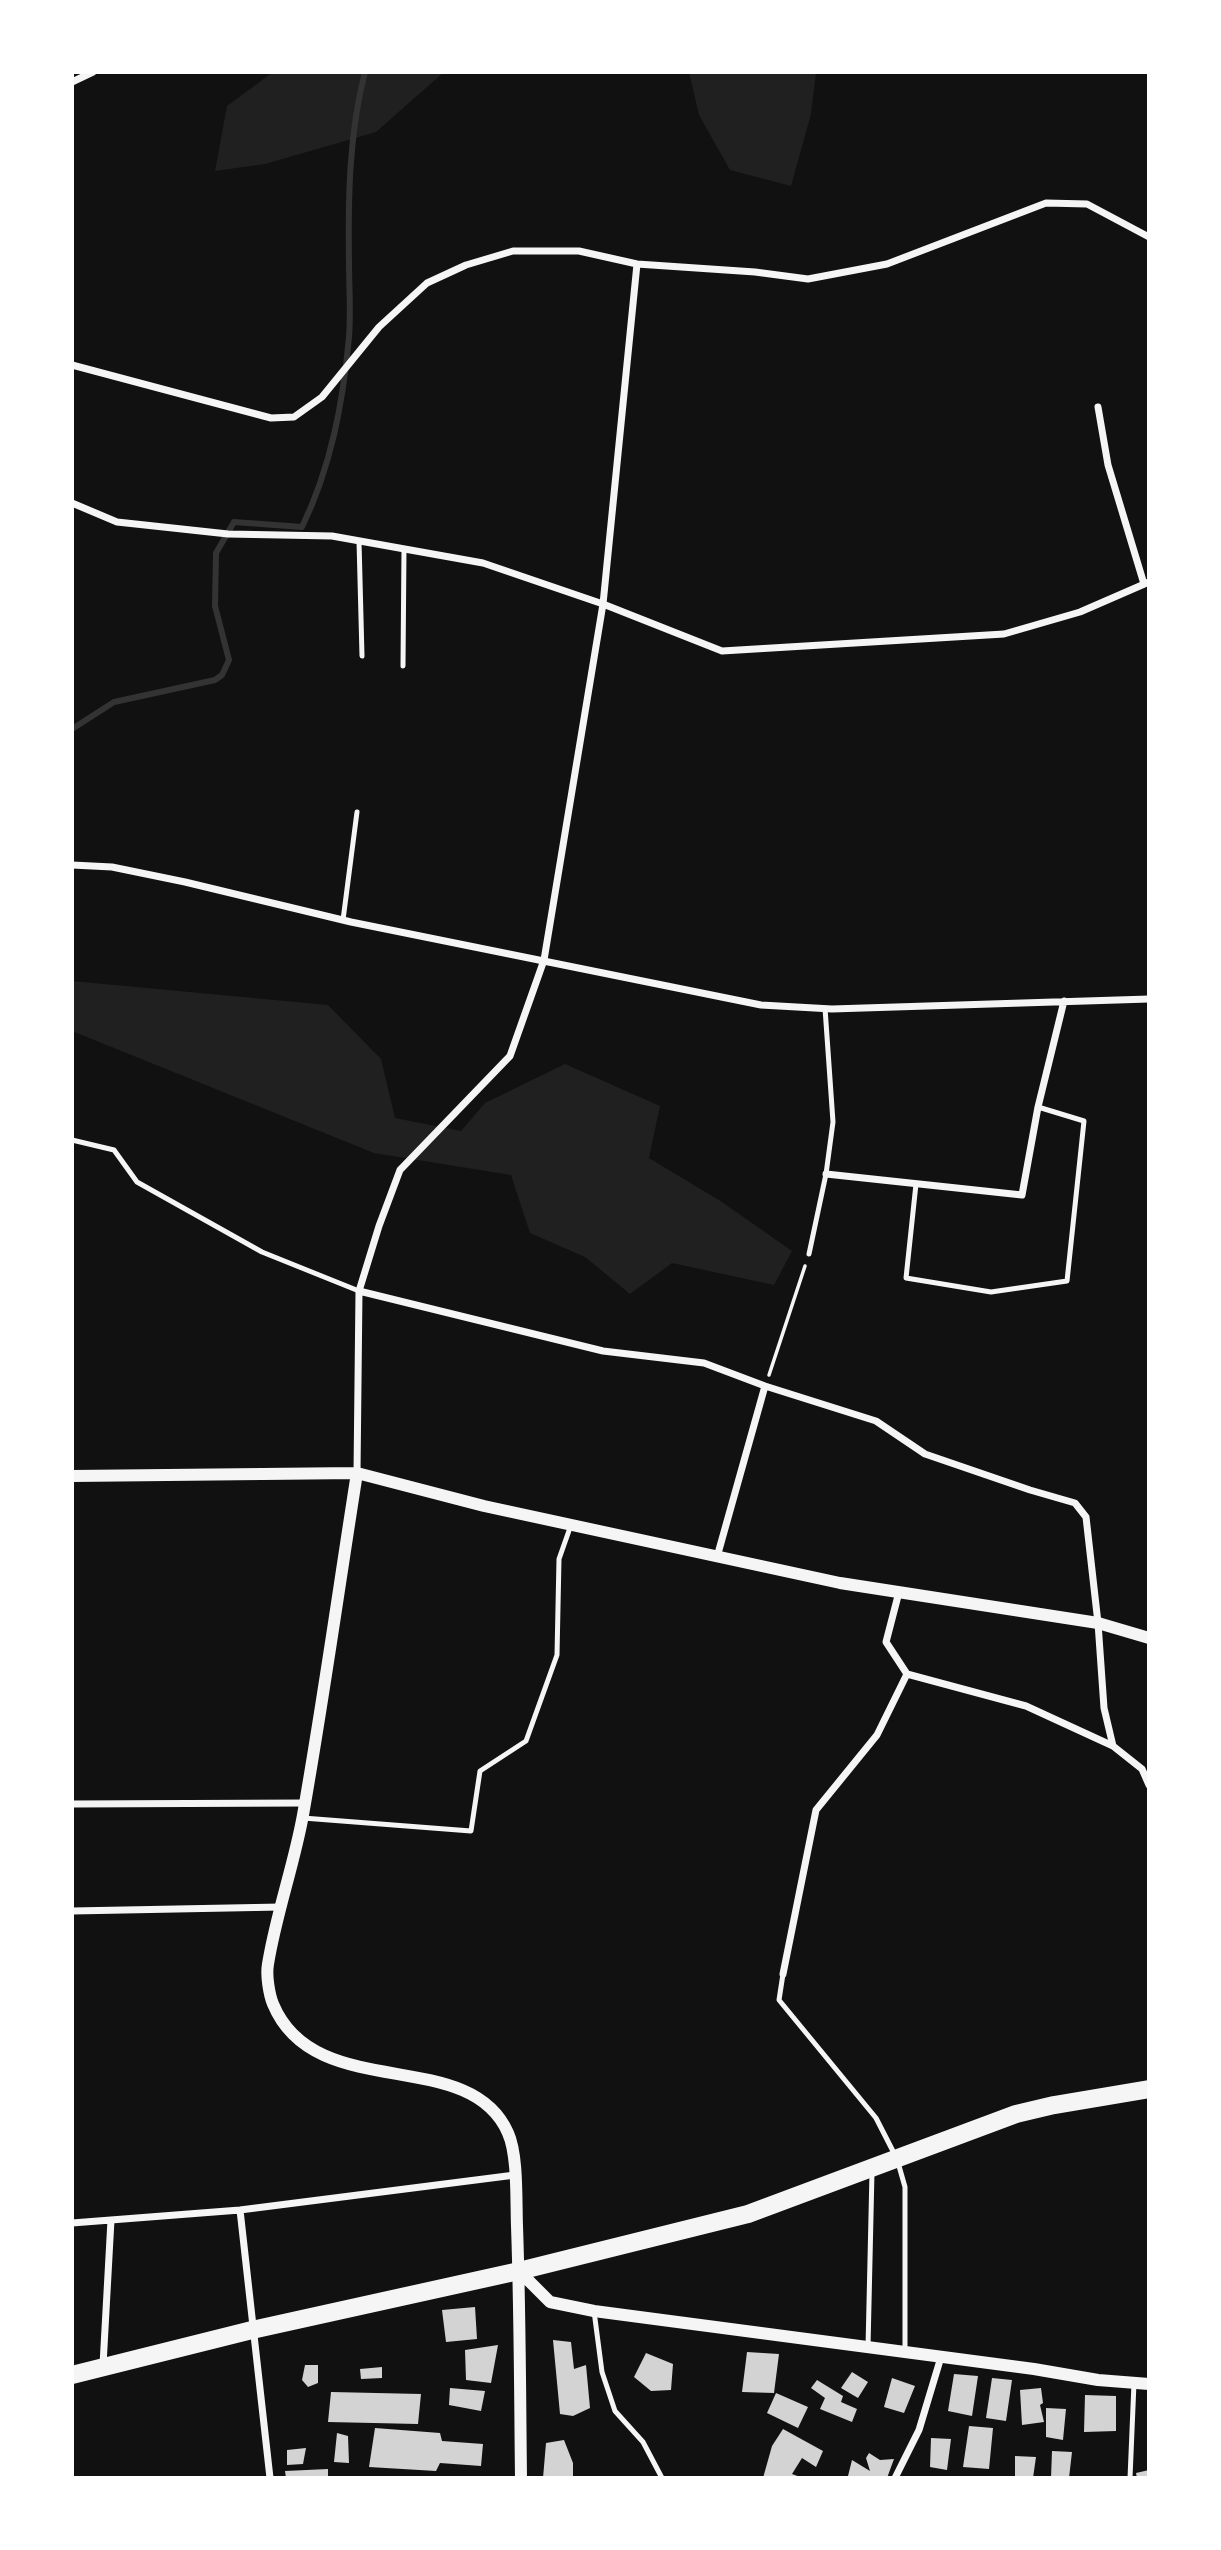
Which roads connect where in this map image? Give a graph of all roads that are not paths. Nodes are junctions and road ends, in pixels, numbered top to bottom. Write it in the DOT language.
graph roads {
  1 [pos="93,72"];
  2 [pos="72,82"];
  3 [pos="1149,237"];
  4 [pos="637,264"];
  5 [pos="72,365"];
  6 [pos="1098,407"];
  7 [pos="72,503"];
  8 [pos="359,541"];
  9 [pos="404,549"];
  10 [pos="1147,583"];
  11 [pos="603,604"];
  12 [pos="362,656"];
  13 [pos="403,666"];
  14 [pos="357,811"];
  15 [pos="72,866"];
  16 [pos="343,920"];
  17 [pos="544,960"];
  18 [pos="1149,999"];
  19 [pos="1064,1001"];
  20 [pos="825,1009"];
  21 [pos="1038,1107"];
  22 [pos="72,1140"];
  23 [pos="826,1174"];
  24 [pos="916,1184"];
  25 [pos="809,1254"];
  26 [pos="359,1291"];
  27 [pos="765,1386"];
  28 [pos="357,1473"];
  29 [pos="72,1476"];
  30 [pos="571,1525"];
  31 [pos="717,1557"];
  32 [pos="899,1592"];
  33 [pos="1098,1623"];
  34 [pos="1149,1638"];
  35 [pos="907,1674"];
  36 [pos="1113,1746"];
  37 [pos="1149,1785"];
  38 [pos="305,1803"];
  39 [pos="72,1804"];
  40 [pos="303,1818"];
  41 [pos="282,1907"];
  42 [pos="72,1911"];
  43 [pos="783,1974"];
  44 [pos="1149,2089"];
  45 [pos="897,2159"];
  46 [pos="872,2168"];
  47 [pos="515,2175"];
  48 [pos="240,2210"];
  49 [pos="111,2220"];
  50 [pos="72,2223"];
  51 [pos="519,2271"];
  52 [pos="594,2311"];
  53 [pos="252,2330"];
  54 [pos="868,2347"];
  55 [pos="905,2352"];
  56 [pos="941,2357"];
  57 [pos="103,2369"];
  58 [pos="72,2375"];
  59 [pos="1134,2383"];
  60 [pos="1149,2384"];
  61 [pos="271,2478"];
  62 [pos="521,2478"];
  63 [pos="662,2478"];
  64 [pos="895,2478"];
  65 [pos="1130,2478"];
  1 -- 2 [label="street"];
  3 -- 4 [label="street"];
  4 -- 5 [label="street"];
  4 -- 11 [label="street"];
  6 -- 10 [label="street"];
  7 -- 8 [label="street"];
  8 -- 9 [label="street"];
  8 -- 12 [label="lane"];
  9 -- 11 [label="street"];
  9 -- 13 [label="lane"];
  10 -- 11 [label="street"];
  11 -- 17 [label="street"];
  14 -- 16 [label="lane"];
  15 -- 16 [label="street"];
  16 -- 17 [label="street"];
  17 -- 20 [label="street"];
  17 -- 26 [label="street"];
  18 -- 19 [label="street"];
  19 -- 20 [label="street"];
  19 -- 21 [label="street"];
  20 -- 23 [label="lane"];
  21 -- 24 [label="street"];
  21 -- 24 [label="lane"];
  22 -- 26 [label="lane"];
  23 -- 24 [label="street"];
  23 -- 25 [label="lane"];
  26 -- 27 [label="street"];
  26 -- 28 [label="street"];
  27 -- 31 [label="street"];
  27 -- 33 [label="street"];
  28 -- 29 [label="street"];
  28 -- 30 [label="street"];
  28 -- 38 [label="street"];
  30 -- 31 [label="street"];
  30 -- 40 [label="lane"];
  31 -- 32 [label="street"];
  32 -- 33 [label="street"];
  32 -- 35 [label="street"];
  33 -- 34 [label="street"];
  33 -- 36 [label="street"];
  35 -- 36 [label="street"];
  35 -- 43 [label="street"];
  36 -- 37 [label="street"];
  38 -- 39 [label="street"];
  38 -- 40 [label="street"];
  40 -- 41 [label="street"];
  41 -- 42 [label="street"];
  41 -- 47 [label="street"];
  43 -- 45 [label="lane"];
  44 -- 45 [label="highway"];
  45 -- 46 [label="highway"];
  45 -- 55 [label="lane"];
  46 -- 51 [label="highway"];
  46 -- 54 [label="lane"];
  47 -- 48 [label="street"];
  47 -- 51 [label="street"];
  48 -- 49 [label="street"];
  48 -- 53 [label="street"];
  49 -- 50 [label="street"];
  49 -- 57 [label="street"];
  51 -- 52 [label="street"];
  51 -- 53 [label="highway"];
  51 -- 62 [label="street"];
  52 -- 54 [label="street"];
  52 -- 63 [label="lane"];
  53 -- 57 [label="highway"];
  53 -- 61 [label="street"];
  54 -- 55 [label="street"];
  55 -- 56 [label="street"];
  56 -- 59 [label="street"];
  56 -- 64 [label="street"];
  57 -- 58 [label="highway"];
  59 -- 60 [label="street"];
  59 -- 65 [label="lane"];
}
